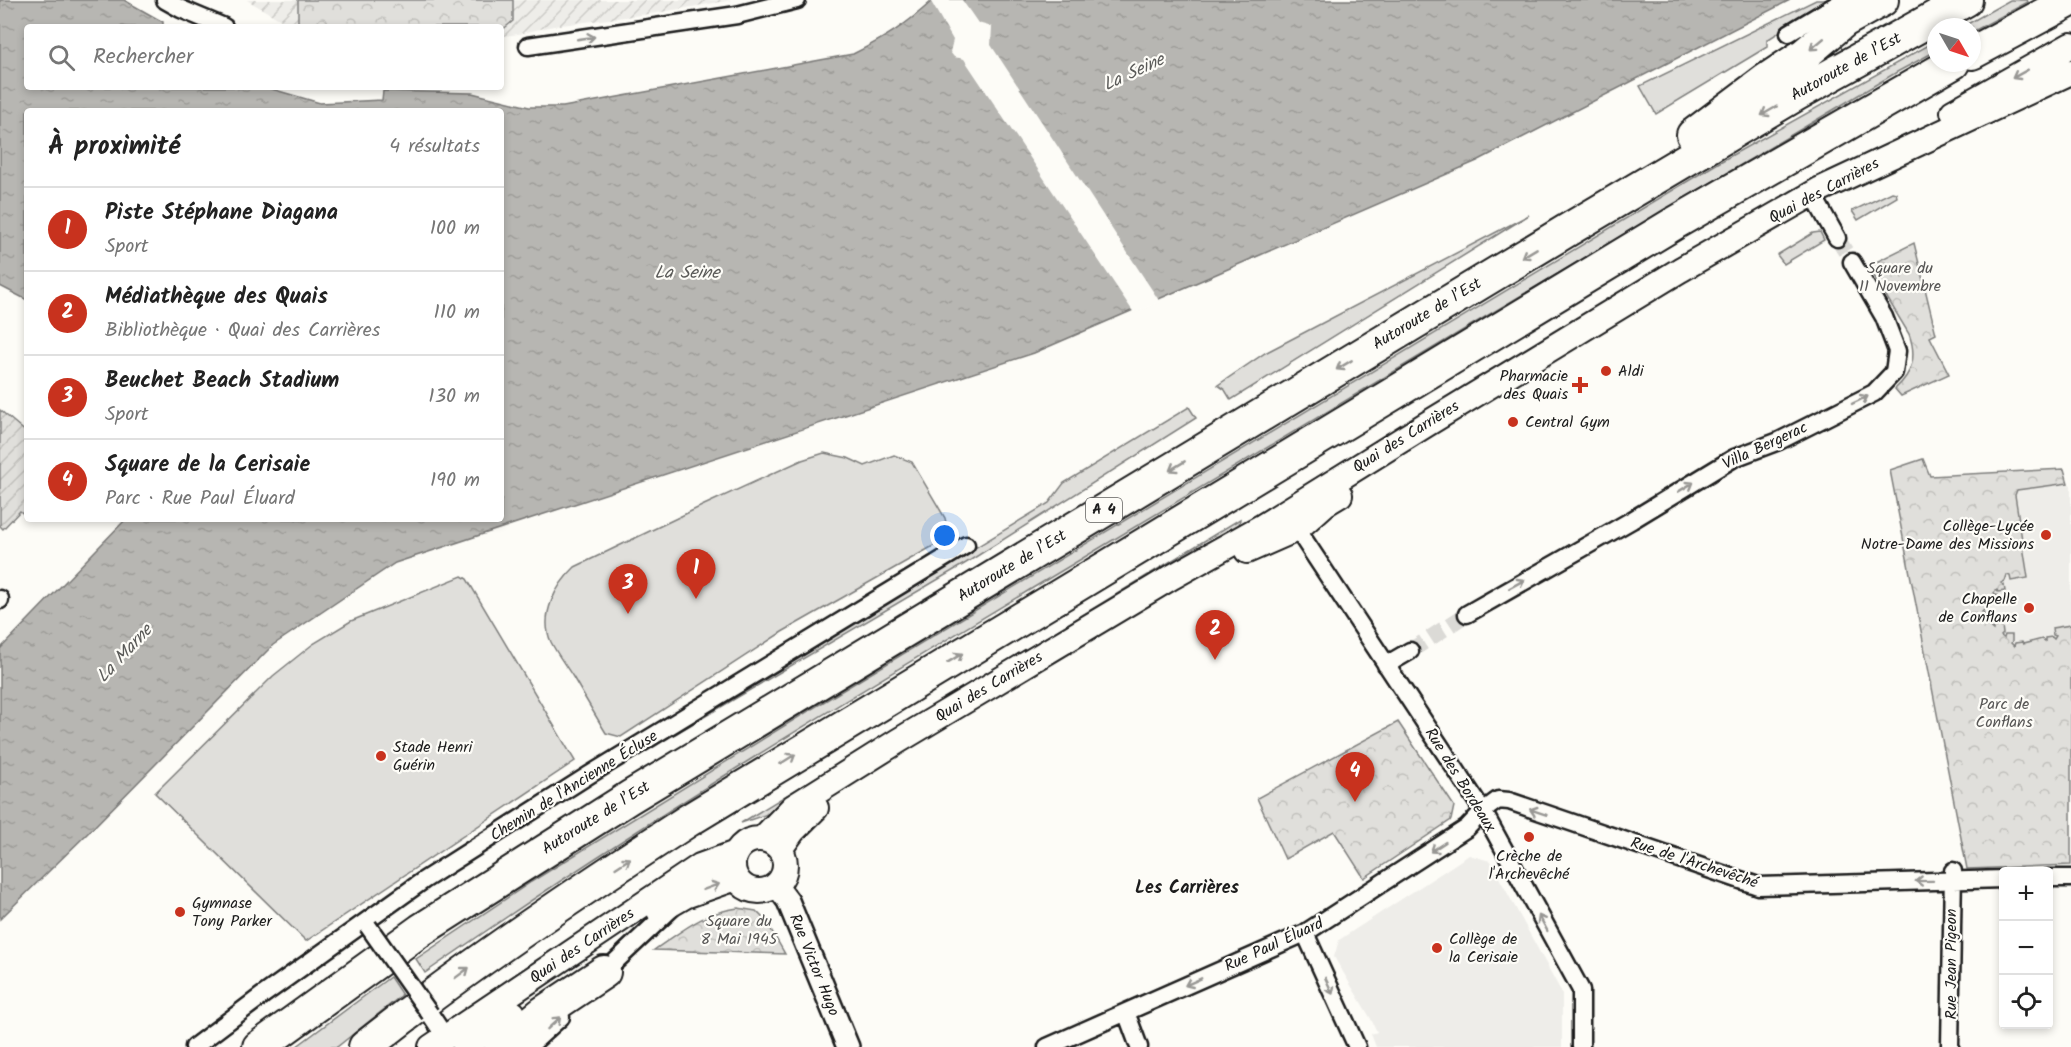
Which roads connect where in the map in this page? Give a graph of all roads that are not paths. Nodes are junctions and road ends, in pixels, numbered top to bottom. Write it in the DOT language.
graph roads {
  1 [pos="165,0"];
  2 [pos="797,0"];
  3 [pos="1844,0"];
  4 [pos="1882,0"];
  5 [pos="1966,0"];
  6 [pos="2071,0"];
  7 [pos="217,24"];
  8 [pos="1789,33"];
  9 [pos="2071,45"];
  10 [pos="528,46"];
  11 [pos="1981,48"];
  12 [pos="1937,72"];
  13 [pos="2071,72"];
  14 [pos="2071,87"];
  15 [pos="1818,204"];
  16 [pos="1790,208"];
  17 [pos="1566,231"];
  18 [pos="1838,238"];
  19 [pos="1852,262"];
  20 [pos="1292,522"];
  21 [pos="966,545"];
  22 [pos="1467,614"];
  23 [pos="1410,651"];
  24 [pos="1386,665"];
  25 [pos="1483,811"];
  26 [pos="771,844"];
  27 [pos="736,853"];
  28 [pos="1952,876"];
  29 [pos="736,878"];
  30 [pos="2053,878"];
  31 [pos="2071,878"];
  32 [pos="1999,879"];
  33 [pos="776,885"];
  34 [pos="685,896"];
  35 [pos="367,923"];
  36 [pos="1305,933"];
  37 [pos="604,972"];
  38 [pos="1126,1012"];
  39 [pos="444,1037"];
  40 [pos="194,1047"];
  41 [pos="259,1047"];
  42 [pos="365,1047"];
  43 [pos="501,1047"];
  44 [pos="528,1047"];
  45 [pos="848,1047"];
  46 [pos="1047,1047"];
  47 [pos="1139,1047"];
  48 [pos="1357,1047"];
  49 [pos="1581,1047"];
  50 [pos="1950,1047"];
  1 -- 7 [label="street"];
  10 -- 2 [label="street, one-way"];
  3 -- 8 [label="street"];
  4 -- 17 [label="highway, one-way"];
  5 -- 17 [label="highway, Autoroute de l’Est / A 4, one-way"];
  6 -- 11 [label="highway"];
  9 -- 16 [label="main road, one-way"];
  42 -- 12 [label="highway, one-way"];
  13 -- 16 [label="main road, Quai des Carrières"];
  14 -- 15 [label="main road, Quai des Carrières"];
  15 -- 18 [label="street"];
  15 -- 20 [label="main road, Quai des Carrières"];
  16 -- 20 [label="main road, Quai des Carrières"];
  17 -- 41 [label="highway, Autoroute de l’Est / A 4, one-way"];
  22 -- 19 [label="street, Villa Bergerac, one-way"];
  20 -- 24 [label="street, Rue des Bordeaux"];
  20 -- 26 [label="main road, Quai des Carrières"];
  21 -- 35 [label="street, Chemin de l'Ancienne Écluse"];
  23 -- 24 [label="street"];
  24 -- 25 [label="street, Rue des Bordeaux"];
  28 -- 25 [label="street, Rue de l'Archevêché, one-way"];
  25 -- 36 [label="street, Rue Paul Éluard, one-way"];
  49 -- 25 [label="street, Rue des Bordeaux, one-way"];
  26 -- 27 [label="main road"];
  26 -- 33 [label="main road"];
  27 -- 29 [label="main road"];
  27 -- 39 [label="main road, Quai des Carrières"];
  28 -- 32 [label="street, Rue de l'Archevêché"];
  28 -- 50 [label="street, Rue Jean Pigeon"];
  29 -- 33 [label="main road"];
  34 -- 29 [label="main road, Quai des Carrières, one-way"];
  30 -- 31 [label="street"];
  33 -- 45 [label="street, Rue Victor Hugo"];
  34 -- 37 [label="street, Quai des Carrières"];
  34 -- 39 [label="main road, Quai des Carrières"];
  35 -- 39 [label="street, bridge"];
  35 -- 40 [label="street, Chemin de l'Ancienne Écluse"];
  36 -- 38 [label="street, Rue Paul Éluard, one-way"];
  36 -- 48 [label="street, one-way"];
  37 -- 43 [label="highway"];
  44 -- 37 [label="street, Quai des Carrières, one-way"];
  38 -- 46 [label="street, Rue Paul Éluard"];
  38 -- 47 [label="street"];
}
